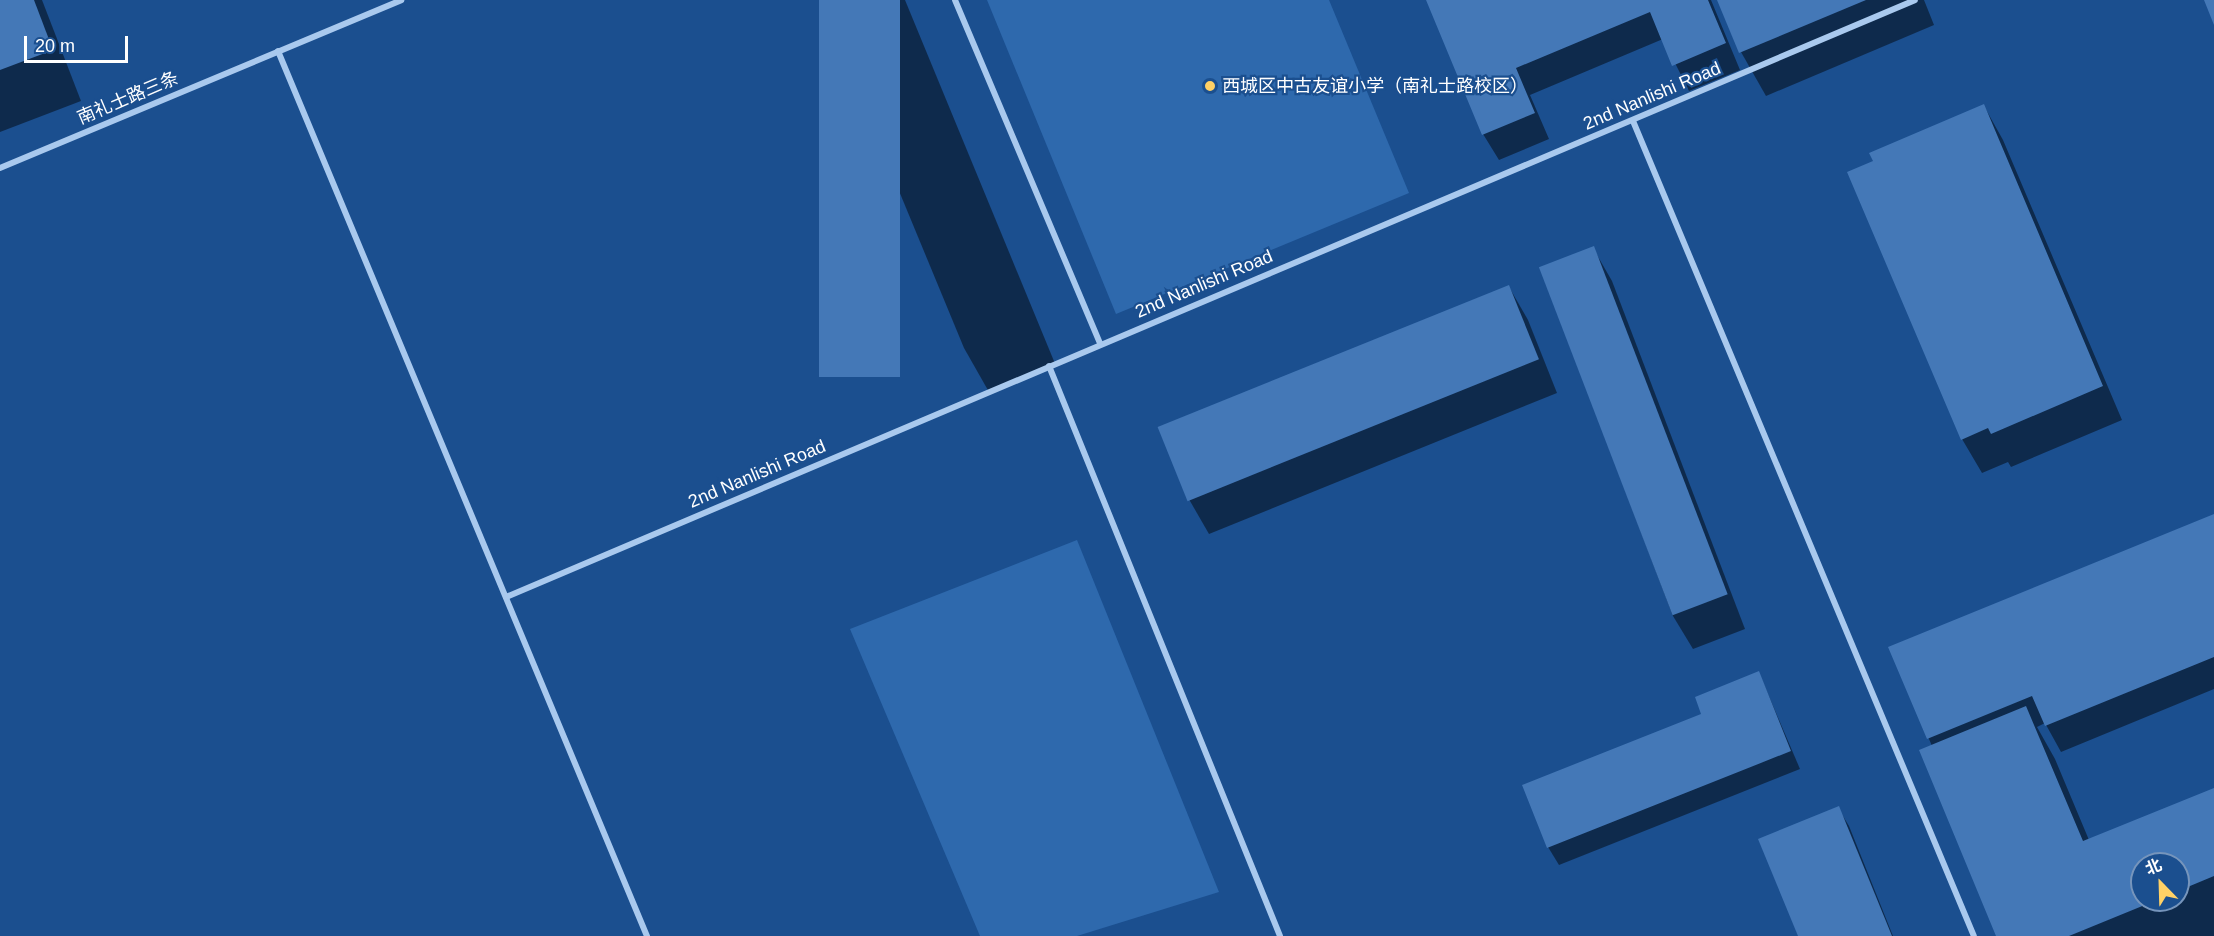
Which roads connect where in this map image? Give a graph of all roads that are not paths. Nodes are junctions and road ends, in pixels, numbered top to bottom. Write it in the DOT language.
graph roads {
  1 [pos="401,0"];
  2 [pos="955,0"];
  3 [pos="1915,0"];
  4 [pos="278,51"];
  5 [pos="1633,121"];
  6 [pos="0,168"];
  7 [pos="1100,344"];
  8 [pos="1049,366"];
  9 [pos="506,597"];
  10 [pos="647,936"];
  11 [pos="1281,936"];
  12 [pos="1974,936"];
  1 -- 4 [label="street, 南礼士路三条"];
  2 -- 7 [label="street"];
  3 -- 5 [label="street, 2nd Nanlishi Road"];
  4 -- 6 [label="street, 南礼士路三条"];
  4 -- 9 [label="street"];
  5 -- 7 [label="street, 2nd Nanlishi Road"];
  5 -- 12 [label="street"];
  7 -- 8 [label="street, 2nd Nanlishi Road"];
  8 -- 9 [label="street, 2nd Nanlishi Road"];
  8 -- 11 [label="street"];
  9 -- 10 [label="street"];
}
